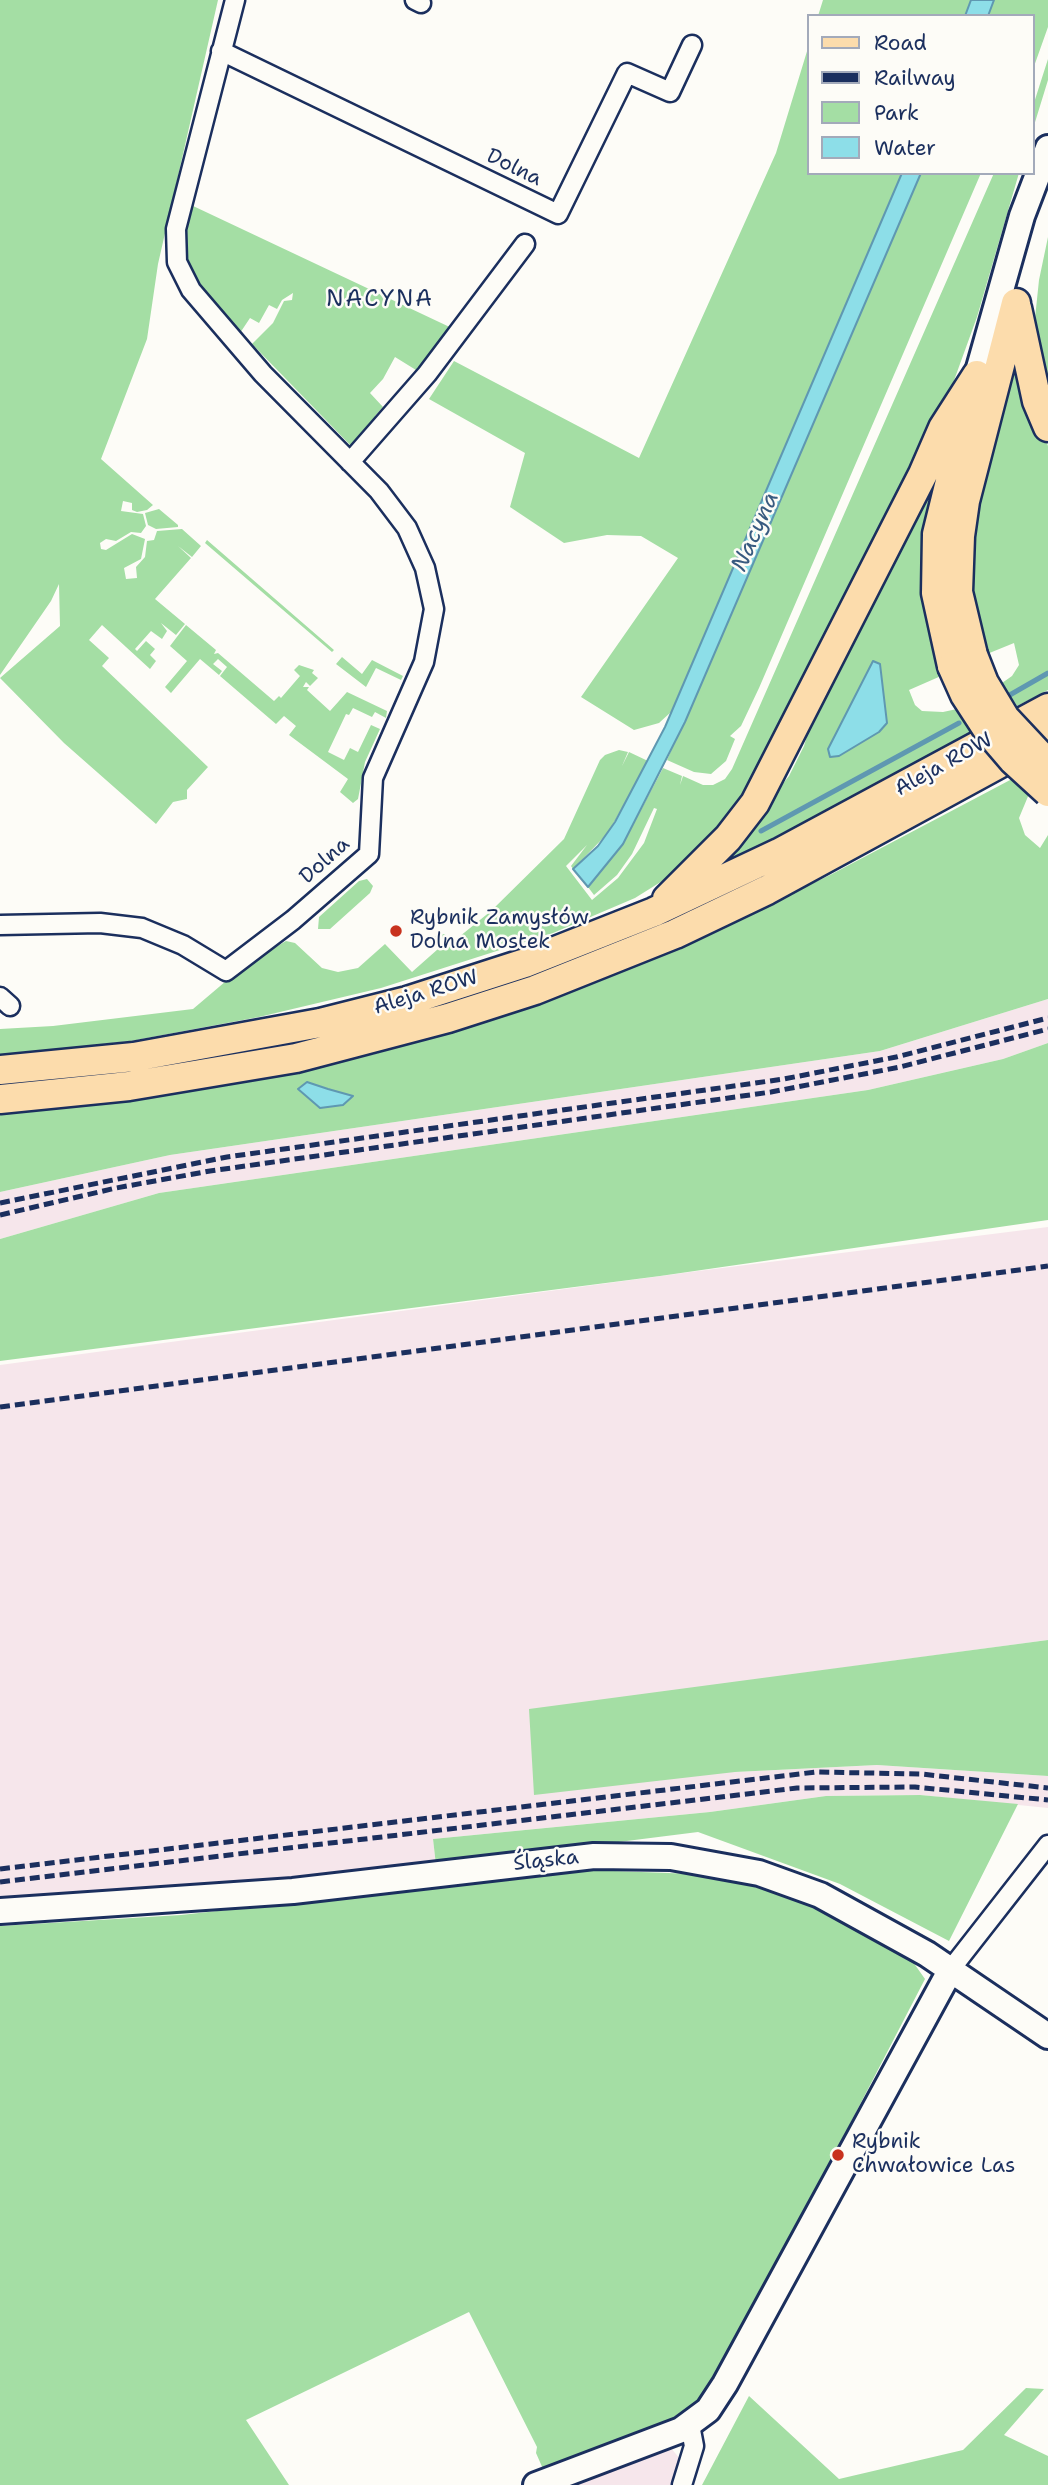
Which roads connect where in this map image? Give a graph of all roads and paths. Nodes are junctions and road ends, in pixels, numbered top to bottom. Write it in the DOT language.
graph roads {
  1 [pos="235,0"];
  2 [pos="692,45"];
  3 [pos="221,51"];
  4 [pos="1047,153"];
  5 [pos="525,244"];
  6 [pos="1016,303"];
  7 [pos="978,375"];
  8 [pos="1048,427"];
  9 [pos="350,462"];
  10 [pos="962,661"];
  11 [pos="1048,708"];
  12 [pos="1048,737"];
  13 [pos="1048,764"];
  14 [pos="1048,792"];
  15 [pos="654,912"];
  16 [pos="0,925"];
  17 [pos="0,1070"];
  18 [pos="0,1099"];
  19 [pos="1048,1845"];
  20 [pos="0,1911"];
  21 [pos="951,1969"];
  22 [pos="1048,2036"];
  23 [pos="690,2425"];
  24 [pos="536,2485"];
  25 [pos="682,2485"];
  1 -- 3 [label="street, Dolna"];
  2 -- 3 [label="street, Dolna"];
  3 -- 9 [label="street, Dolna"];
  4 -- 6 [label="street"];
  4 -- 7 [label="street"];
  5 -- 9 [label="street"];
  6 -- 8 [label="main road"];
  6 -- 10 [label="main road"];
  7 -- 10 [label="main road"];
  7 -- 15 [label="main road"];
  9 -- 16 [label="street, Dolna"];
  10 -- 13 [label="main road, bridge"];
  10 -- 14 [label="main road, bridge"];
  11 -- 15 [label="main road, Aleja ROW"];
  12 -- 18 [label="main road, Aleja ROW"];
  15 -- 17 [label="main road, Aleja ROW"];
  19 -- 21 [label="street"];
  20 -- 21 [label="street, Śląska"];
  21 -- 22 [label="street, Śląska"];
  21 -- 23 [label="street"];
  23 -- 24 [label="street"];
  23 -- 25 [label="street"];
}
